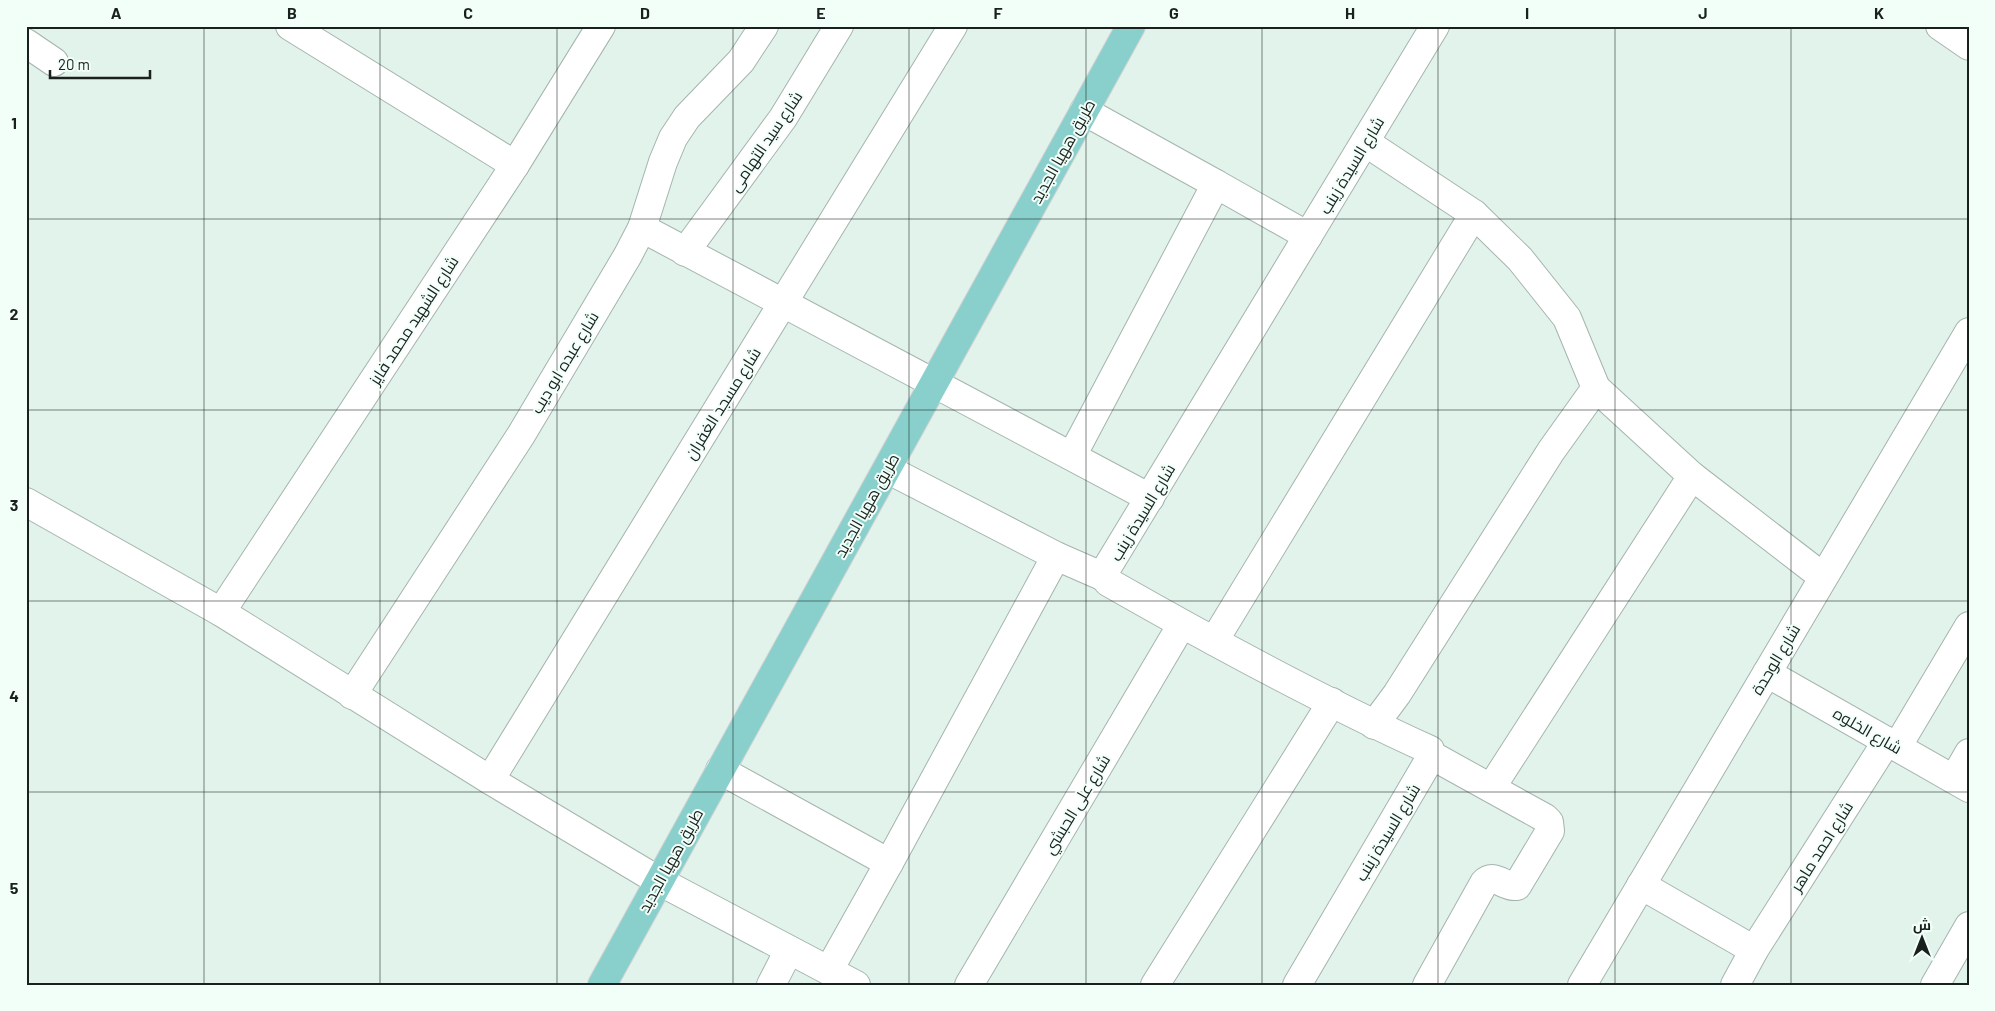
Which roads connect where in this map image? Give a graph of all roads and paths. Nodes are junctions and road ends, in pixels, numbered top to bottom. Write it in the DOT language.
graph roads {
  1 [pos="290,26"];
  2 [pos="601,26"];
  3 [pos="764,26"];
  4 [pos="839,26"];
  5 [pos="953,26"];
  6 [pos="1131,26"];
  7 [pos="1435,26"];
  8 [pos="1940,26"];
  9 [pos="26,43"];
  10 [pos="1969,46"];
  11 [pos="54,62"];
  12 [pos="1084,111"];
  13 [pos="1365,142"];
  14 [pos="515,165"];
  15 [pos="1216,184"];
  16 [pos="1474,214"];
  17 [pos="642,228"];
  18 [pos="1308,236"];
  19 [pos="685,252"];
  20 [pos="783,303"];
  21 [pos="1969,332"];
  22 [pos="934,383"];
  23 [pos="1596,388"];
  24 [pos="1072,456"];
  25 [pos="887,469"];
  26 [pos="1692,476"];
  27 [pos="1150,498"];
  28 [pos="26,502"];
  29 [pos="1056,556"];
  30 [pos="1104,577"];
  31 [pos="1823,577"];
  32 [pos="221,612"];
  33 [pos="1182,624"];
  34 [pos="1969,626"];
  35 [pos="1214,642"];
  36 [pos="1767,673"];
  37 [pos="352,695"];
  38 [pos="1332,702"];
  39 [pos="1374,724"];
  40 [pos="1892,744"];
  41 [pos="1969,753"];
  42 [pos="1431,755"];
  43 [pos="720,770"];
  44 [pos="490,780"];
  45 [pos="1961,783"];
  46 [pos="1491,788"];
  47 [pos="890,863"];
  48 [pos="659,881"];
  49 [pos="1641,885"];
  50 [pos="1967,934"];
  51 [pos="789,950"];
  52 [pos="1754,950"];
  53 [pos="829,970"];
  54 [pos="602,985"];
  55 [pos="771,985"];
  56 [pos="856,985"];
  57 [pos="969,985"];
  58 [pos="1155,985"];
  59 [pos="1297,985"];
  60 [pos="1427,985"];
  61 [pos="1582,985"];
  62 [pos="1735,985"];
  63 [pos="1935,985"];
  1 -- 14 [label="street"];
  2 -- 14 [label="street, شارع الشهيد محمد فايز"];
  3 -- 17 [label="street, شارع عبده ابو ديب"];
  4 -- 19 [label="street, شارع سيد التهامى"];
  5 -- 20 [label="street, شارع مسجد الغفران"];
  6 -- 12 [label="main road, طريق ههيا الجديد"];
  7 -- 13 [label="street, شارع السيدة زينب"];
  8 -- 10 [label="street"];
  9 -- 11 [label="street"];
  12 -- 15 [label="street"];
  12 -- 22 [label="main road, طريق ههيا الجديد"];
  13 -- 16 [label="street"];
  13 -- 18 [label="street, شارع السيدة زينب"];
  14 -- 32 [label="street, شارع الشهيد محمد فايز"];
  15 -- 18 [label="street"];
  15 -- 24 [label="street"];
  16 -- 23 [label="street"];
  16 -- 35 [label="street"];
  17 -- 19 [label="street"];
  17 -- 37 [label="street, شارع عبده ابو ديب"];
  18 -- 27 [label="street, شارع السيدة زينب"];
  19 -- 20 [label="street"];
  20 -- 22 [label="street"];
  20 -- 44 [label="street, شارع مسجد الغفران"];
  21 -- 31 [label="street, شارع الوحدة"];
  22 -- 24 [label="street"];
  22 -- 25 [label="main road, طريق ههيا الجديد"];
  23 -- 26 [label="street"];
  23 -- 39 [label="street"];
  24 -- 27 [label="street"];
  25 -- 29 [label="street"];
  25 -- 43 [label="main road, طريق ههيا الجديد"];
  26 -- 31 [label="street"];
  26 -- 46 [label="street"];
  27 -- 30 [label="street, شارع السيدة زينب"];
  28 -- 32 [label="street"];
  29 -- 30 [label="street"];
  29 -- 47 [label="street"];
  30 -- 33 [label="street, شارع السيدة زينب"];
  31 -- 36 [label="street, شارع الوحدة"];
  32 -- 37 [label="street"];
  33 -- 35 [label="street, شارع السيدة زينب"];
  33 -- 57 [label="street, شارع على الحبشي"];
  34 -- 40 [label="street, شارع احمد ماهر"];
  35 -- 38 [label="street, شارع السيدة زينب"];
  36 -- 40 [label="street, شارع الخلوه"];
  36 -- 49 [label="street, شارع الوحدة"];
  37 -- 44 [label="street"];
  38 -- 39 [label="street, شارع السيدة زينب"];
  38 -- 58 [label="street"];
  39 -- 42 [label="street, شارع السيدة زينب"];
  40 -- 45 [label="street, شارع الخلوه"];
  40 -- 52 [label="street, شارع احمد ماهر"];
  41 -- 45 [label="street"];
  42 -- 46 [label="street"];
  42 -- 59 [label="street, شارع السيدة زينب"];
  43 -- 47 [label="street"];
  43 -- 48 [label="main road, طريق ههيا الجديد"];
  44 -- 48 [label="street"];
  46 -- 60 [label="street"];
  47 -- 53 [label="street"];
  48 -- 51 [label="street"];
  48 -- 54 [label="main road, طريق ههيا الجديد"];
  49 -- 52 [label="street"];
  49 -- 61 [label="street, شارع الوحدة"];
  50 -- 63 [label="street"];
  51 -- 53 [label="street"];
  51 -- 55 [label="street"];
  52 -- 62 [label="street, شارع احمد ماهر"];
  53 -- 56 [label="street"];
}
